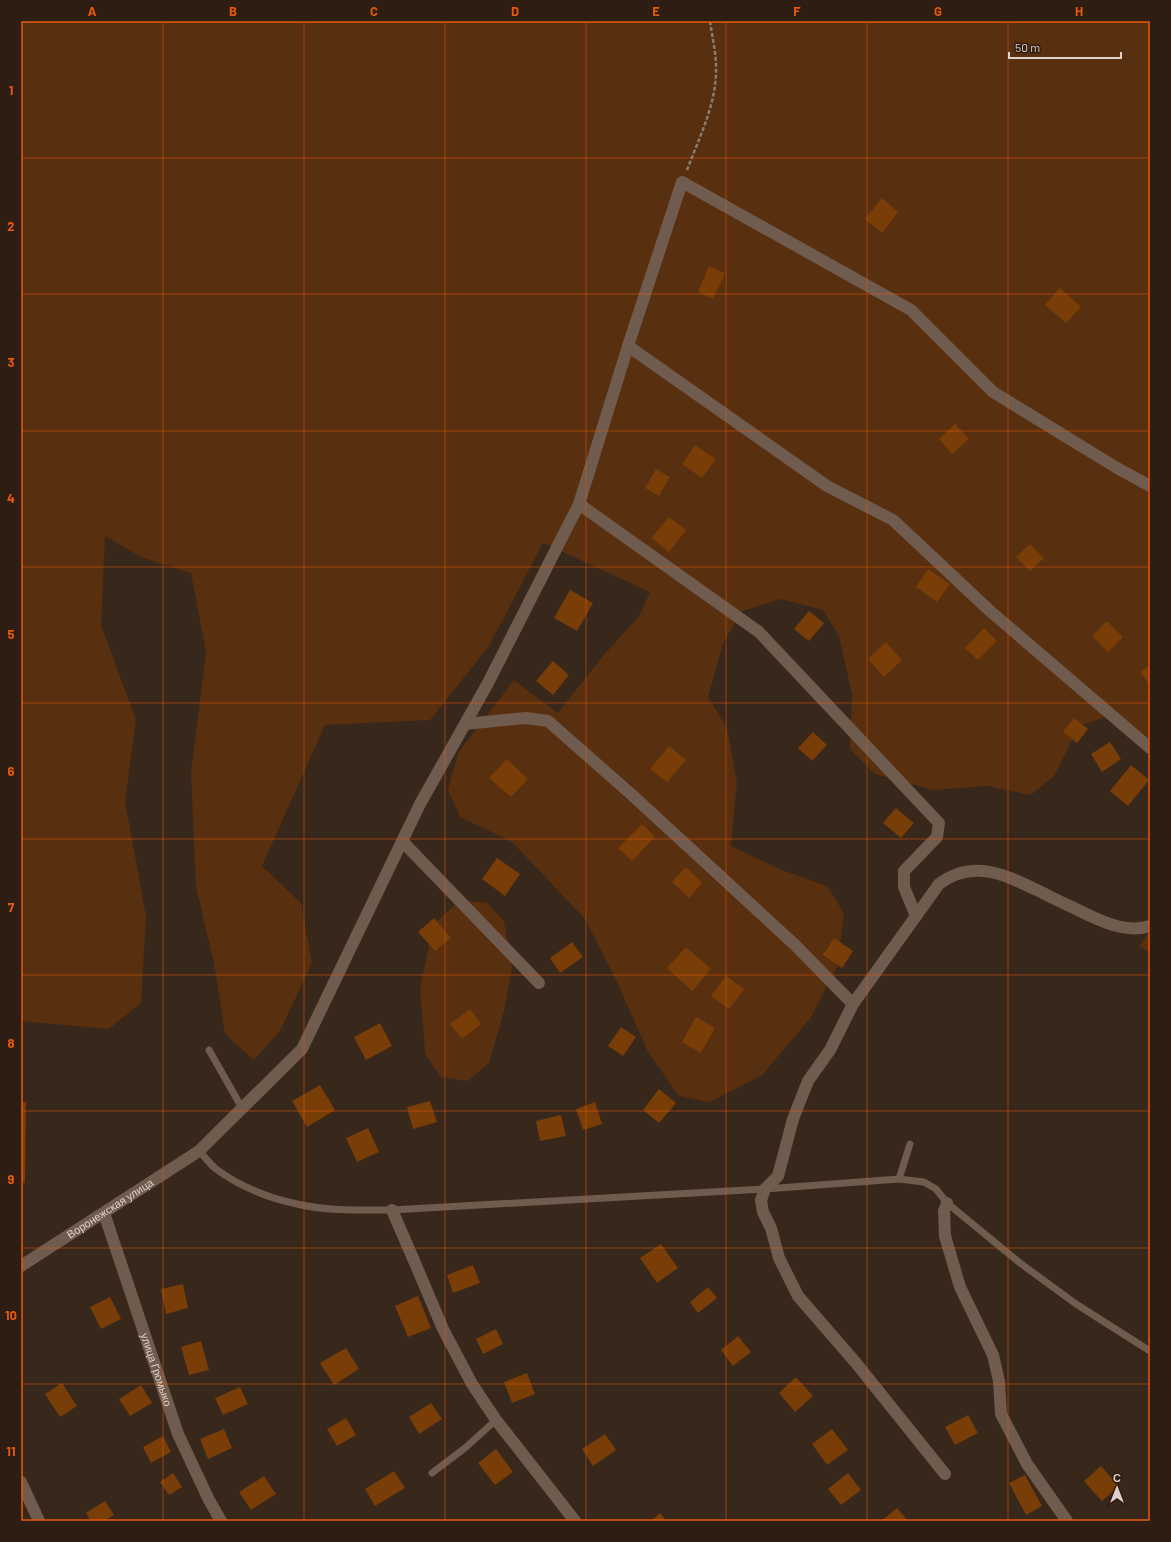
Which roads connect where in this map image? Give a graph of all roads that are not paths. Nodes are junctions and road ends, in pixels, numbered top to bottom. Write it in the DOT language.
graph roads {
  1 [pos="628,346"];
  2 [pos="1150,486"];
  3 [pos="580,504"];
  4 [pos="465,724"];
  5 [pos="1150,748"];
  6 [pos="402,841"];
  7 [pos="916,916"];
  8 [pos="1150,926"];
  9 [pos="539,983"];
  10 [pos="852,1004"];
  11 [pos="209,1050"];
  12 [pos="242,1108"];
  13 [pos="910,1144"];
  14 [pos="199,1152"];
  15 [pos="899,1179"];
  16 [pos="765,1189"];
  17 [pos="947,1203"];
  18 [pos="392,1210"];
  19 [pos="104,1214"];
  20 [pos="21,1266"];
  21 [pos="1150,1351"];
  22 [pos="496,1420"];
  23 [pos="432,1472"];
  24 [pos="945,1474"];
  25 [pos="21,1482"];
  26 [pos="39,1521"];
  27 [pos="221,1521"];
  28 [pos="575,1521"];
  29 [pos="1067,1521"];
  1 -- 2 [label="street, Воронежская улица"];
  1 -- 3 [label="street, Воронежская улица"];
  1 -- 5 [label="street"];
  3 -- 4 [label="street, Воронежская улица"];
  3 -- 7 [label="street"];
  4 -- 6 [label="street, Воронежская улица"];
  4 -- 10 [label="street"];
  6 -- 9 [label="street"];
  6 -- 12 [label="street, Воронежская улица"];
  7 -- 8 [label="street"];
  7 -- 10 [label="street"];
  10 -- 16 [label="street"];
  11 -- 12 [label="lane"];
  12 -- 14 [label="street, Воронежская улица"];
  13 -- 15 [label="lane"];
  14 -- 18 [label="lane"];
  14 -- 19 [label="street, Воронежская улица"];
  15 -- 16 [label="lane"];
  15 -- 17 [label="lane"];
  16 -- 18 [label="lane"];
  16 -- 24 [label="street"];
  17 -- 21 [label="lane"];
  17 -- 29 [label="street"];
  18 -- 22 [label="street"];
  19 -- 20 [label="street, Воронежская улица"];
  19 -- 27 [label="street, улица Громыко"];
  22 -- 23 [label="lane"];
  22 -- 28 [label="street"];
  25 -- 26 [label="street"];
}
